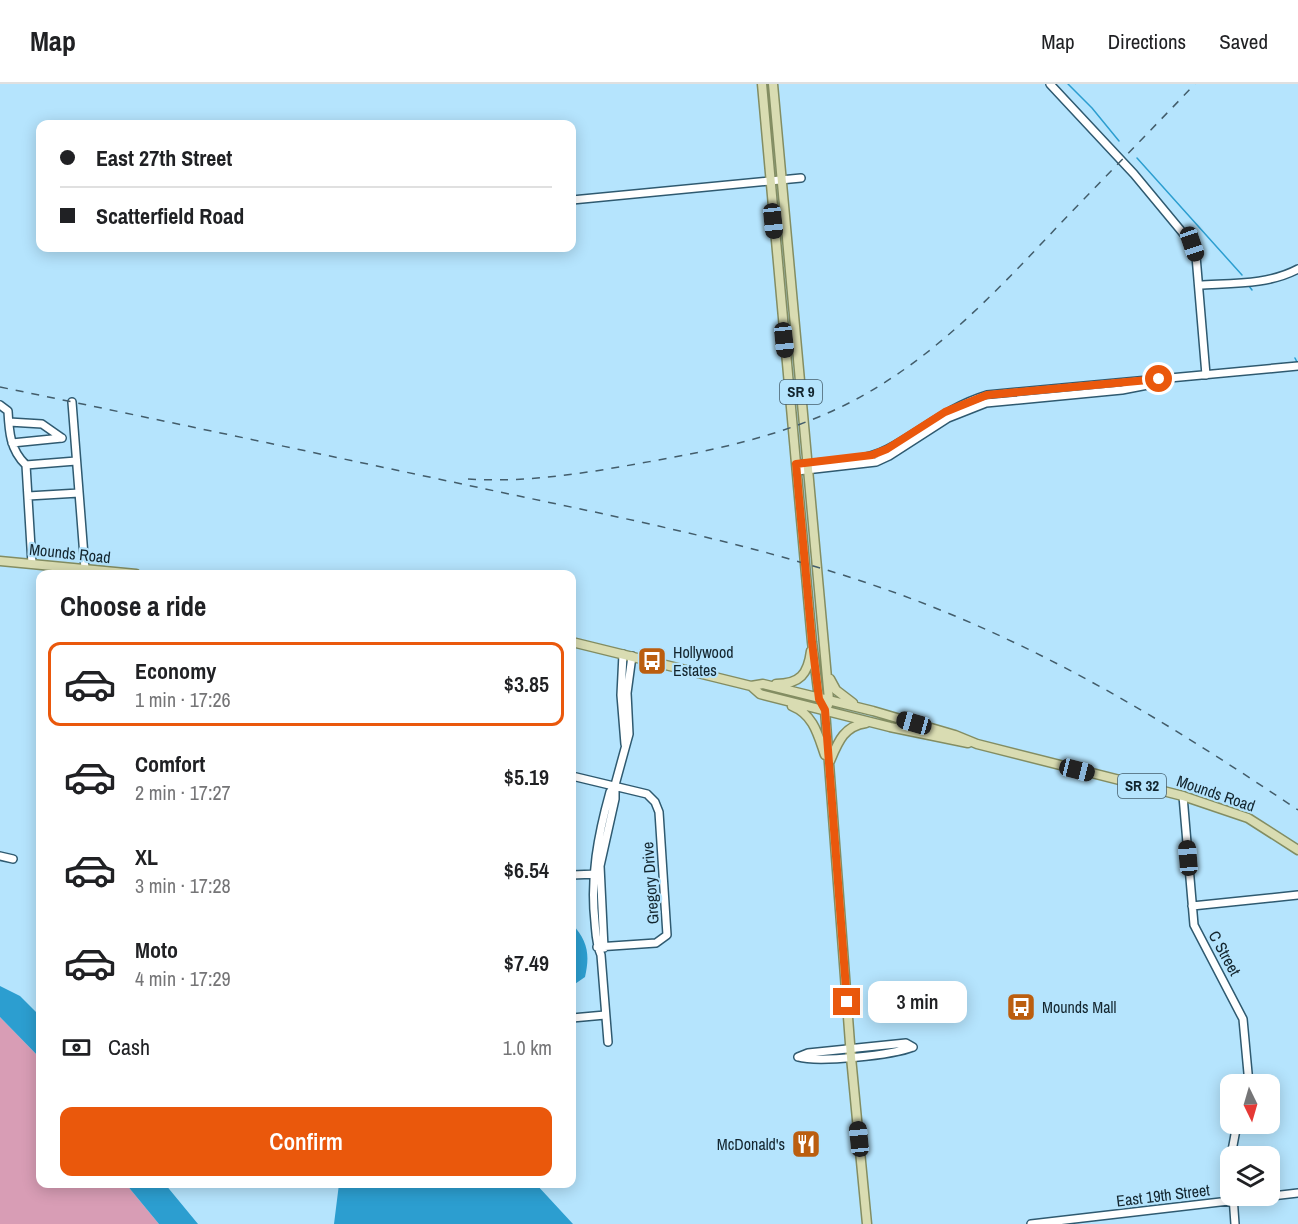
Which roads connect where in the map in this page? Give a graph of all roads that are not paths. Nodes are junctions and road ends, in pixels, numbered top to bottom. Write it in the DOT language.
graph roads {
  1 [pos="762,84"];
  2 [pos="773,84"];
  3 [pos="1050,84"];
  4 [pos="801,178"];
  5 [pos="781,180"];
  6 [pos="770,181"];
  7 [pos="576,200"];
  8 [pos="1298,269"];
  9 [pos="1199,285"];
  10 [pos="1298,366"];
  11 [pos="1206,375"];
  12 [pos="72,402"];
  13 [pos="0,405"];
  14 [pos="9,422"];
  15 [pos="12,443"];
  16 [pos="76,461"];
  17 [pos="26,465"];
  18 [pos="808,467"];
  19 [pos="797,468"];
  20 [pos="79,493"];
  21 [pos="28,496"];
  22 [pos="0,561"];
  23 [pos="32,564"];
  24 [pos="85,569"];
  25 [pos="95,570"];
  26 [pos="812,642"];
  27 [pos="576,643"];
  28 [pos="627,655"];
  29 [pos="825,663"];
  30 [pos="763,684"];
  31 [pos="751,686"];
  32 [pos="760,694"];
  33 [pos="819,699"];
  34 [pos="829,700"];
  35 [pos="825,710"];
  36 [pos="873,711"];
  37 [pos="871,722"];
  38 [pos="977,744"];
  39 [pos="829,764"];
  40 [pos="576,777"];
  41 [pos="615,785"];
  42 [pos="1183,796"];
  43 [pos="1298,850"];
  44 [pos="0,856"];
  45 [pos="14,859"];
  46 [pos="597,874"];
  47 [pos="576,875"];
  48 [pos="1298,895"];
  49 [pos="1192,906"];
  50 [pos="601,947"];
  51 [pos="605,1015"];
  52 [pos="576,1018"];
  53 [pos="608,1042"];
  54 [pos="851,1052"];
  55 [pos="1248,1074"];
  56 [pos="1298,1193"];
  57 [pos="1280,1194"];
  58 [pos="1220,1200"];
  59 [pos="1234,1206"];
  60 [pos="1057,1222"];
  61 [pos="867,1224"];
  62 [pos="1031,1224"];
  63 [pos="1235,1224"];
  1 -- 6 [label="main road, SR 9"];
  2 -- 5 [label="main road, SR 9"];
  3 -- 9 [label="street"];
  4 -- 5 [label="street"];
  5 -- 6 [label="street"];
  5 -- 18 [label="main road, SR 9"];
  6 -- 7 [label="street"];
  6 -- 19 [label="main road, SR 9"];
  8 -- 9 [label="street"];
  9 -- 11 [label="street"];
  10 -- 11 [label="street"];
  11 -- 18 [label="street"];
  12 -- 16 [label="street"];
  13 -- 14 [label="street"];
  14 -- 15 [label="street"];
  14 -- 15 [label="street"];
  15 -- 17 [label="street"];
  16 -- 17 [label="street"];
  16 -- 20 [label="street"];
  17 -- 21 [label="street"];
  18 -- 19 [label="street"];
  18 -- 29 [label="main road, SR 9"];
  19 -- 26 [label="main road, SR 9"];
  20 -- 21 [label="street"];
  20 -- 24 [label="street"];
  21 -- 23 [label="street"];
  22 -- 23 [label="main road, Mounds Road"];
  23 -- 24 [label="main road, Mounds Road"];
  24 -- 25 [label="main road, Mounds Road"];
  26 -- 30 [label="main road"];
  26 -- 33 [label="main road, SR 9"];
  27 -- 28 [label="main road, Mounds Road"];
  28 -- 31 [label="main road, Mounds Road"];
  28 -- 41 [label="street"];
  29 -- 34 [label="main road, SR 9"];
  29 -- 36 [label="main road"];
  30 -- 31 [label="main road, Mounds Road"];
  30 -- 33 [label="main road, Mounds Road"];
  31 -- 32 [label="main road, Mounds Road"];
  32 -- 35 [label="main road, Mounds Road"];
  32 -- 39 [label="main road"];
  33 -- 34 [label="main road, Mounds Road / SR 32"];
  33 -- 35 [label="main road, SR 9"];
  34 -- 35 [label="main road, SR 9"];
  34 -- 36 [label="main road, Mounds Road / SR 32"];
  35 -- 37 [label="main road, Mounds Road"];
  35 -- 39 [label="main road, SR 9"];
  36 -- 38 [label="main road, Mounds Road / SR 32"];
  37 -- 38 [label="main road, Mounds Road / SR 32"];
  37 -- 39 [label="main road"];
  38 -- 42 [label="main road, Mounds Road / SR 32"];
  39 -- 54 [label="main road, SR 9"];
  40 -- 41 [label="street, Gregory Drive"];
  41 -- 46 [label="street"];
  41 -- 50 [label="street, Gregory Drive"];
  42 -- 43 [label="main road, Mounds Road / SR 32"];
  42 -- 49 [label="street, C Street"];
  44 -- 45 [label="street"];
  46 -- 47 [label="street"];
  46 -- 50 [label="street"];
  48 -- 49 [label="street"];
  49 -- 55 [label="street, C Street"];
  50 -- 51 [label="street"];
  51 -- 52 [label="street"];
  51 -- 53 [label="street"];
  54 -- 54 [label="street"];
  54 -- 54 [label="street"];
  54 -- 61 [label="main road, SR 9"];
  56 -- 57 [label="street, East 19th Street"];
  58 -- 60 [label="street, East 19th Street"];
  59 -- 63 [label="street"];
  60 -- 62 [label="street, East 19th Street"];
}
